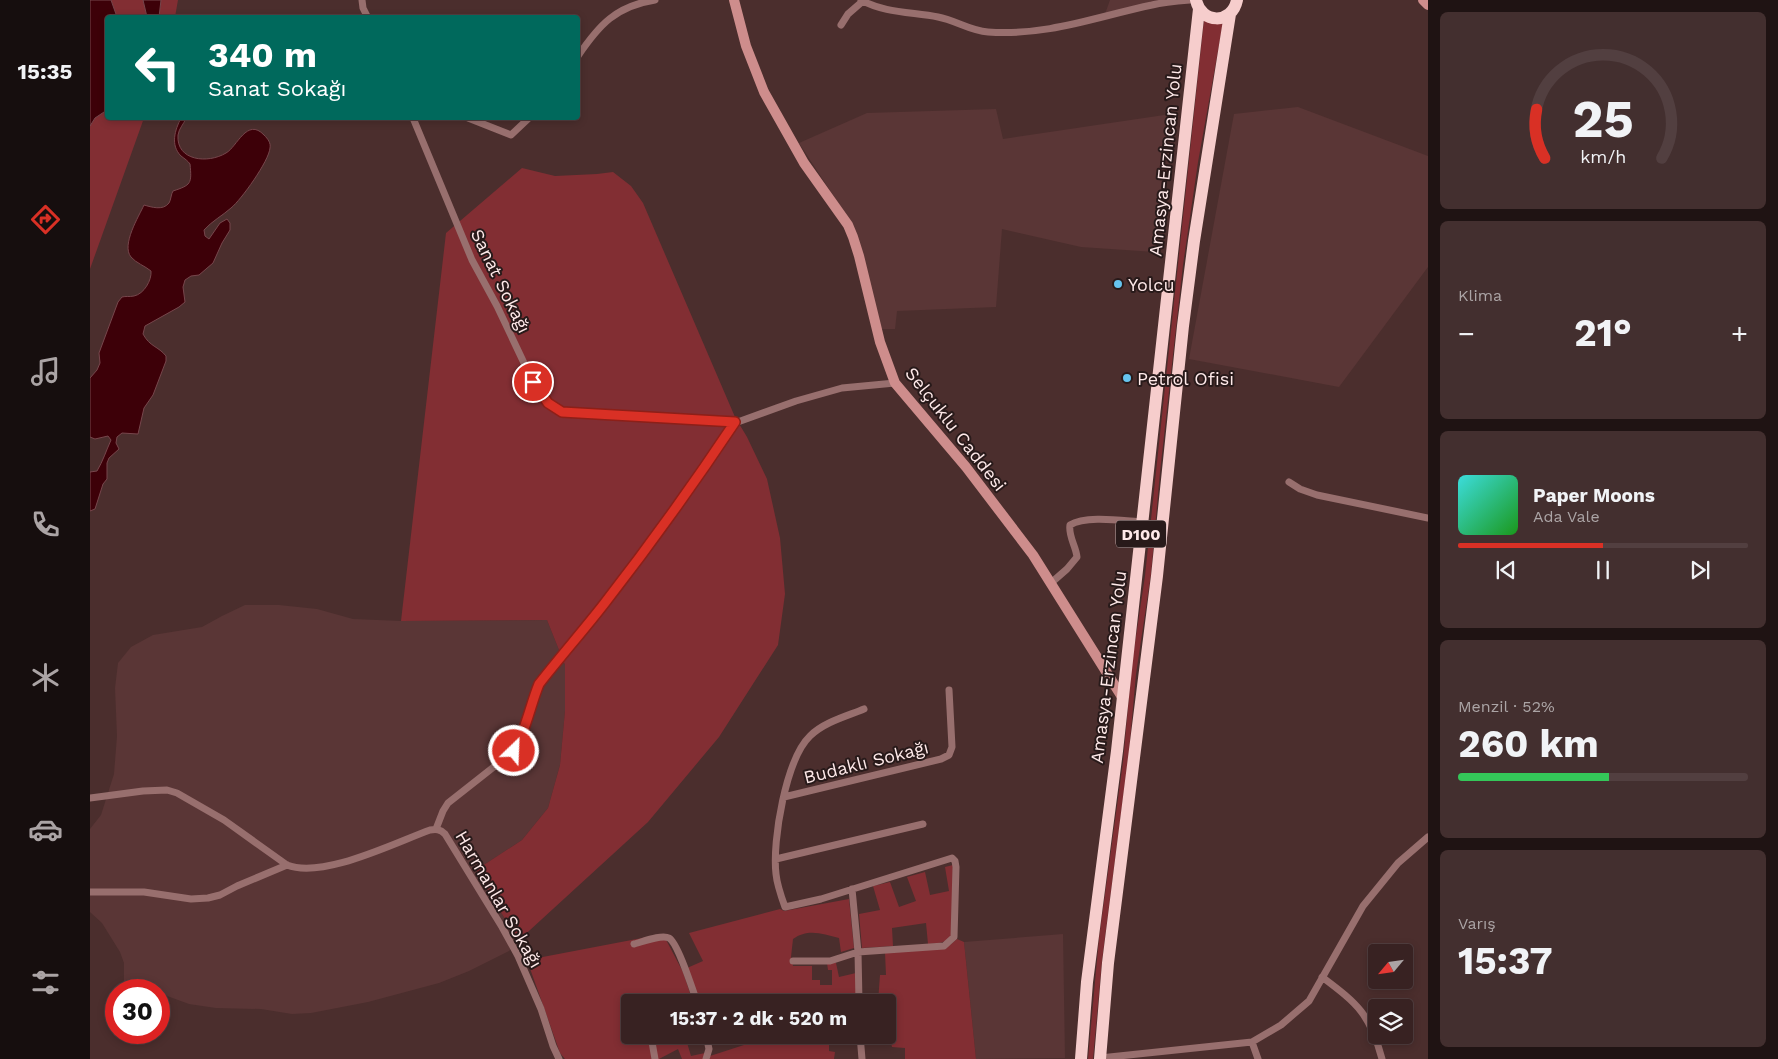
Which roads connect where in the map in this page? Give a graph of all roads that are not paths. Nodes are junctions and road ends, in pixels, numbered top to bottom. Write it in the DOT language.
graph roads {
  1 [pos="362,0"];
  2 [pos="655,0"];
  3 [pos="734,0"];
  4 [pos="862,0"];
  5 [pos="1190,0"];
  6 [pos="1237,0"];
  7 [pos="1423,0"];
  8 [pos="1428,4"];
  9 [pos="1197,5"];
  10 [pos="1230,14"];
  11 [pos="367,15"];
  12 [pos="841,25"];
  13 [pos="580,53"];
  14 [pos="414,120"];
  15 [pos="473,120"];
  16 [pos="527,120"];
  17 [pos="896,382"];
  18 [pos="735,422"];
  19 [pos="1289,482"];
  20 [pos="1428,518"];
  21 [pos="1143,522"];
  22 [pos="1051,583"];
  23 [pos="950,690"];
  24 [pos="1122,697"];
  25 [pos="864,709"];
  26 [pos="784,797"];
  27 [pos="90,798"];
  28 [pos="922,824"];
  29 [pos="436,829"];
  30 [pos="1428,837"];
  31 [pos="776,858"];
  32 [pos="287,866"];
  33 [pos="852,889"];
  34 [pos="90,892"];
  35 [pos="634,944"];
  36 [pos="858,952"];
  37 [pos="793,961"];
  38 [pos="1322,977"];
  39 [pos="694,994"];
  40 [pos="860,994"];
  41 [pos="1252,1042"];
  42 [pos="652,1044"];
  43 [pos="707,1044"];
  44 [pos="861,1044"];
  45 [pos="1100,1058"];
  46 [pos="559,1059"];
  47 [pos="655,1059"];
  48 [pos="706,1059"];
  49 [pos="862,1059"];
  50 [pos="1081,1059"];
  51 [pos="1258,1059"];
  52 [pos="1382,1059"];
  1 -- 11 [label="street"];
  2 -- 13 [label="street"];
  3 -- 17 [label="street, Selçuklu Caddesi"];
  4 -- 5 [label="street"];
  4 -- 12 [label="street"];
  6 -- 10 [label="highway, Amasya-Erzincan Yolu"];
  7 -- 8 [label="street"];
  9 -- 10 [label="highway"];
  9 -- 21 [label="highway, Amasya-Erzincan Yolu / D100"];
  10 -- 45 [label="highway, Amasya-Erzincan Yolu / D100"];
  14 -- 18 [label="street, Sanat Sokağı"];
  15 -- 16 [label="street"];
  17 -- 18 [label="street, Sanat Sokağı"];
  17 -- 22 [label="street, Selçuklu Caddesi"];
  18 -- 29 [label="street"];
  19 -- 20 [label="street"];
  21 -- 22 [label="street"];
  21 -- 24 [label="highway, Amasya-Erzincan Yolu / D100"];
  22 -- 24 [label="street, Selçuklu Caddesi"];
  23 -- 26 [label="street, Budaklı Sokağı"];
  24 -- 50 [label="highway, Amasya-Erzincan Yolu / D100"];
  25 -- 26 [label="street, Budaklı Sokağı"];
  26 -- 31 [label="street, Budaklı Sokağı"];
  27 -- 32 [label="street"];
  28 -- 31 [label="street"];
  29 -- 32 [label="street, Harmanlar Sokağı"];
  29 -- 46 [label="street, Harmanlar Sokağı"];
  30 -- 38 [label="street"];
  31 -- 33 [label="street, Budaklı Sokağı"];
  32 -- 34 [label="street"];
  33 -- 36 [label="street"];
  33 -- 36 [label="street, Budaklı Sokağı"];
  35 -- 39 [label="street"];
  36 -- 37 [label="street, Budaklı Sokağı"];
  36 -- 40 [label="street"];
  38 -- 41 [label="street"];
  38 -- 52 [label="street"];
  41 -- 45 [label="street"];
  41 -- 51 [label="street"];
  42 -- 47 [label="street"];
  43 -- 48 [label="street"];
  44 -- 49 [label="street"];
}
